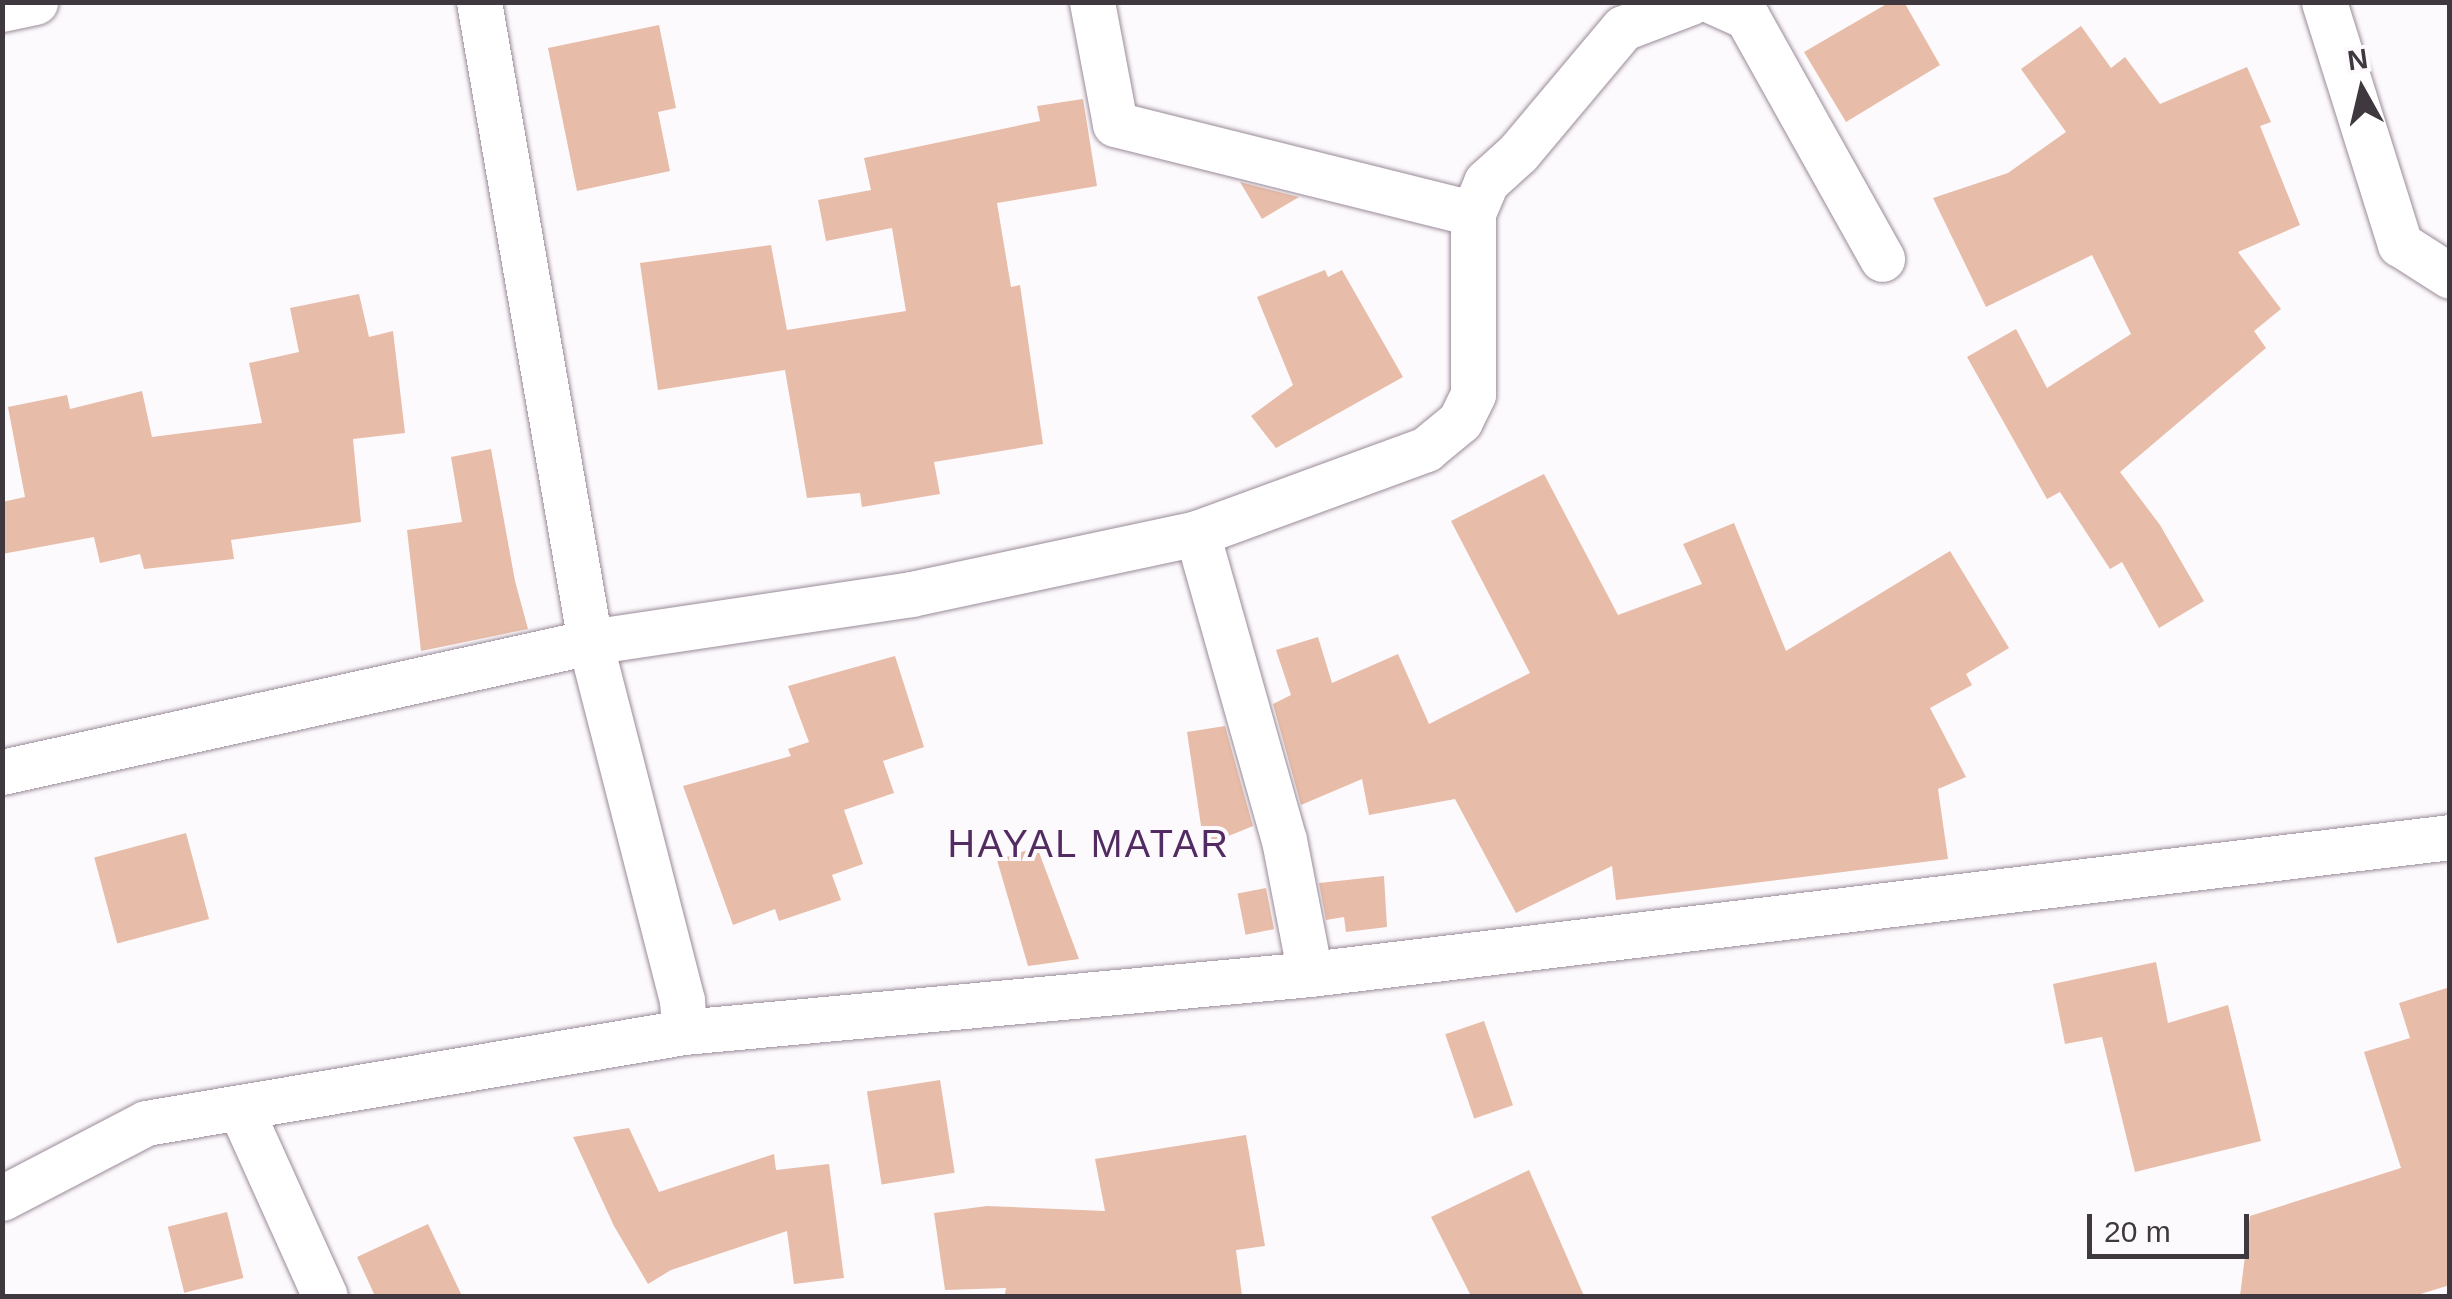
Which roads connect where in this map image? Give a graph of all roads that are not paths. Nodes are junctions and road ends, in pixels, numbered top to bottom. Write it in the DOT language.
graph roads {
  1 [pos="35,2"];
  2 [pos="479,2"];
  3 [pos="1092,2"];
  4 [pos="1692,2"];
  5 [pos="1714,2"];
  6 [pos="2324,2"];
  7 [pos="2,9"];
  8 [pos="1473,212"];
  9 [pos="1882,259"];
  10 [pos="2450,276"];
  11 [pos="1197,533"];
  12 [pos="590,642"];
  13 [pos="2,772"];
  14 [pos="2450,837"];
  15 [pos="1310,974"];
  16 [pos="684,1032"];
  17 [pos="240,1108"];
  18 [pos="2,1198"];
  19 [pos="325,1296"];
  1 -- 7 [label="street"];
  2 -- 12 [label="street"];
  3 -- 8 [label="street"];
  4 -- 8 [label="street"];
  5 -- 9 [label="street"];
  6 -- 10 [label="street"];
  8 -- 11 [label="street"];
  11 -- 12 [label="street"];
  11 -- 15 [label="street"];
  12 -- 13 [label="street"];
  12 -- 16 [label="street"];
  14 -- 15 [label="street"];
  15 -- 16 [label="street"];
  16 -- 17 [label="street"];
  17 -- 18 [label="street"];
  17 -- 19 [label="street"];
}
